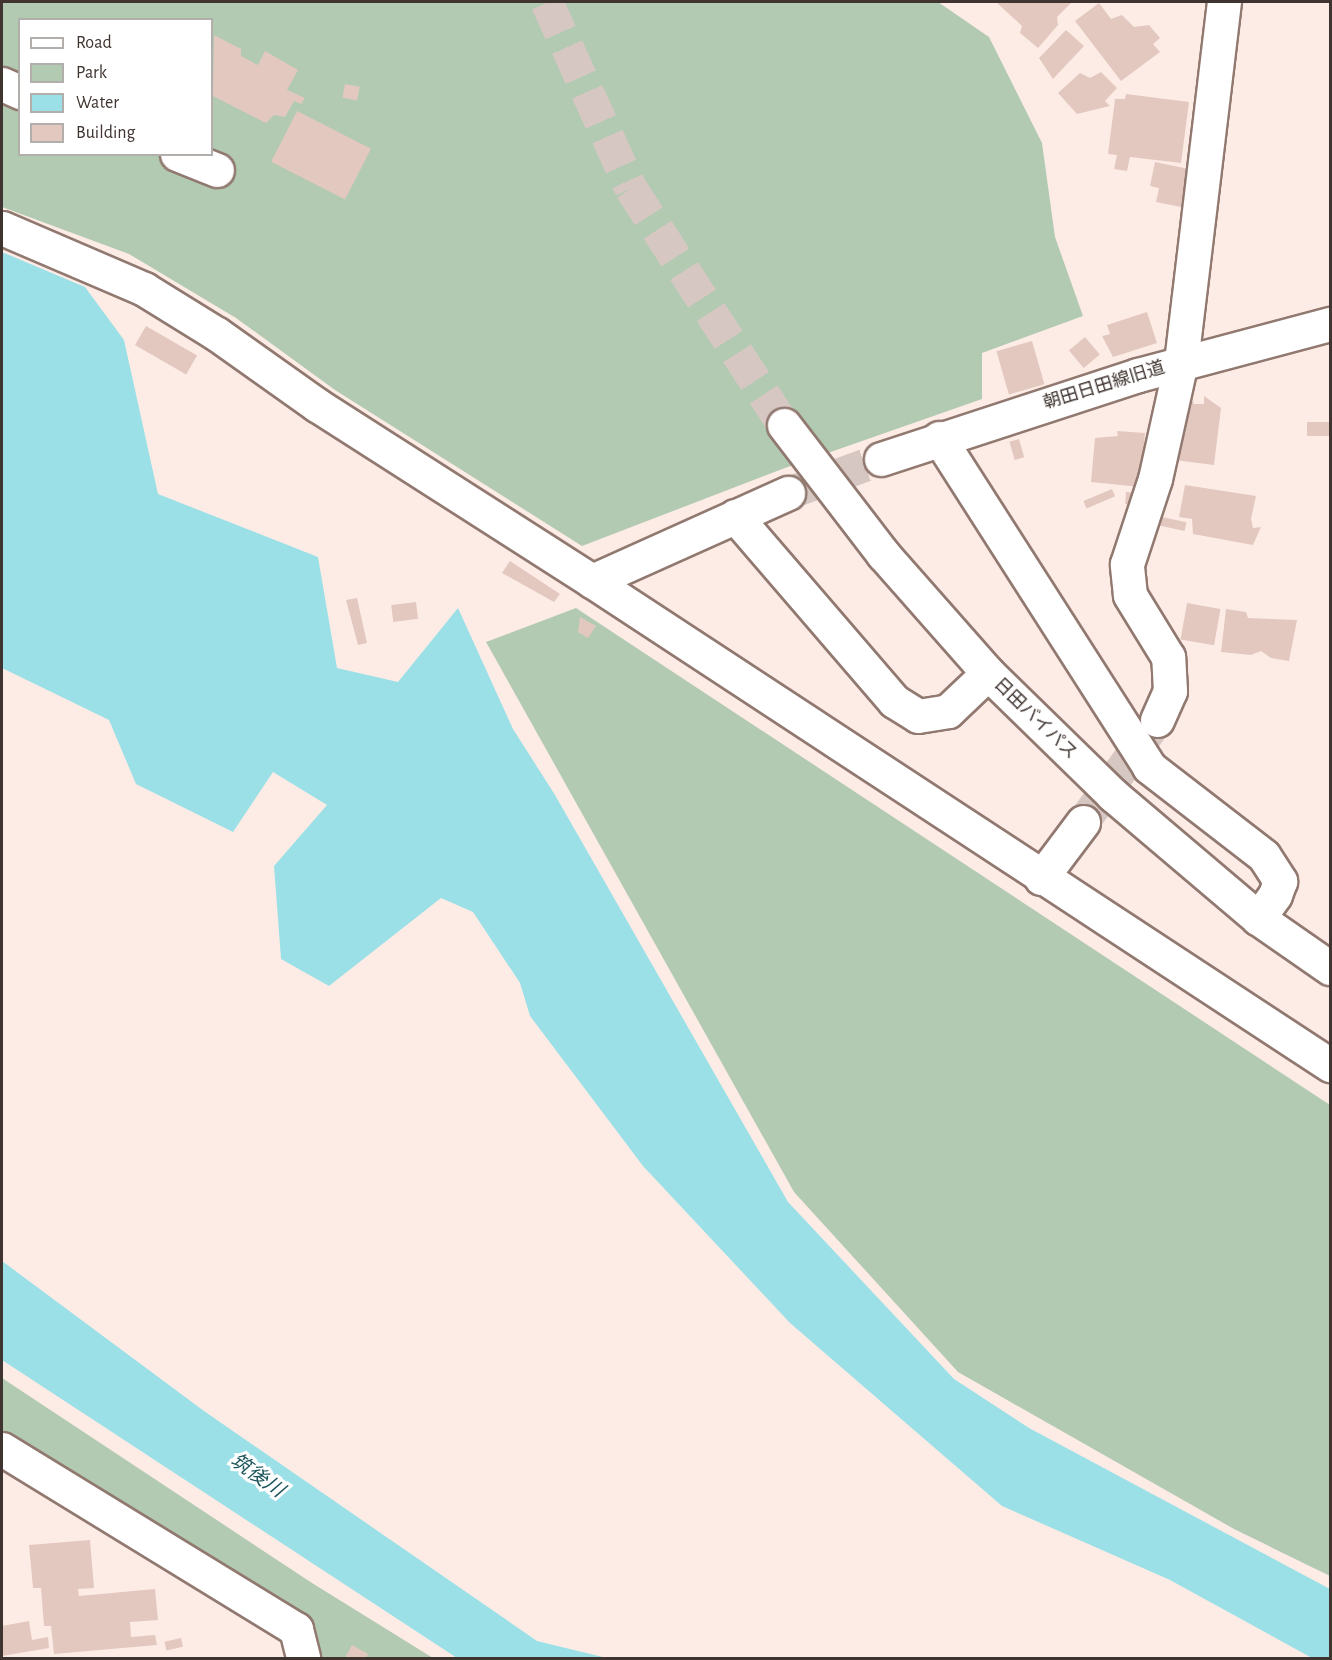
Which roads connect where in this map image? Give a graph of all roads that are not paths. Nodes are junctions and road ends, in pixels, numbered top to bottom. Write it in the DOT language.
graph roads {
  1 [pos="1224,2"];
  2 [pos="2,84"];
  3 [pos="18,91"];
  4 [pos="182,156"];
  5 [pos="217,171"];
  6 [pos="2,228"];
  7 [pos="1330,324"];
  8 [pos="1181,362"];
  9 [pos="784,425"];
  10 [pos="939,438"];
  11 [pos="881,459"];
  12 [pos="788,493"];
  13 [pos="735,516"];
  14 [pos="592,581"];
  15 [pos="988,673"];
  16 [pos="1157,720"];
  17 [pos="1083,822"];
  18 [pos="1041,878"];
  19 [pos="1258,918"];
  20 [pos="1330,968"];
  21 [pos="1330,1065"];
  22 [pos="4,1457"];
  23 [pos="303,1659"];
  1 -- 8 [label="main road"];
  2 -- 3 [label="main road"];
  4 -- 5 [label="main road"];
  6 -- 14 [label="main road"];
  7 -- 8 [label="main road, 朝田日田線旧道"];
  8 -- 10 [label="main road, 朝田日田線旧道"];
  8 -- 16 [label="main road"];
  9 -- 15 [label="main road, 日田バイパス"];
  10 -- 11 [label="main road, 朝田日田線旧道"];
  10 -- 19 [label="main road"];
  12 -- 13 [label="main road"];
  13 -- 14 [label="main road"];
  13 -- 15 [label="main road"];
  14 -- 18 [label="main road"];
  15 -- 19 [label="main road, 日田バイパス"];
  17 -- 18 [label="main road"];
  18 -- 21 [label="main road"];
  19 -- 20 [label="main road, 日田バイパス"];
  22 -- 23 [label="main road"];
}
